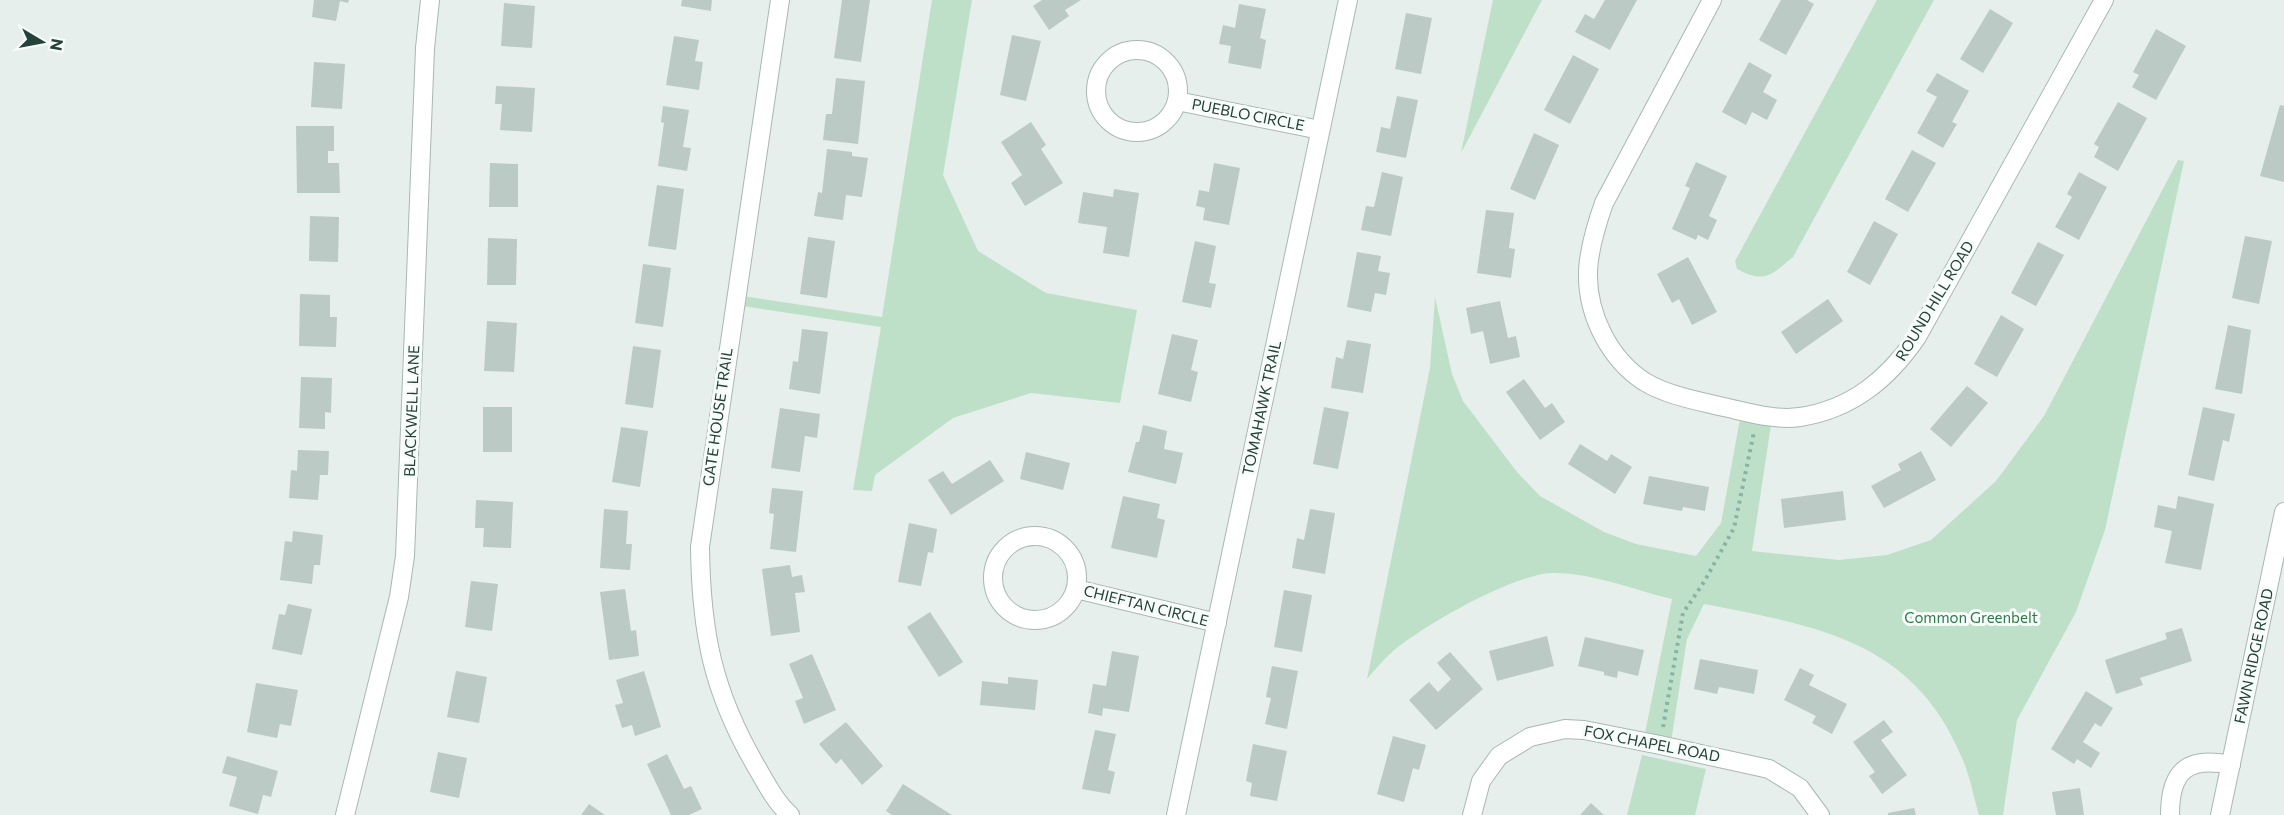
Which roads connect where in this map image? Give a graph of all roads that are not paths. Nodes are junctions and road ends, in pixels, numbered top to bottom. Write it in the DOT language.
graph roads {
  1 [pos="430,0"];
  2 [pos="780,0"];
  3 [pos="1348,0"];
  4 [pos="1712,0"];
  5 [pos="2104,0"];
  6 [pos="1177,101"];
  7 [pos="1320,130"];
  8 [pos="2284,512"];
  9 [pos="1076,589"];
  10 [pos="1217,623"];
  11 [pos="2231,765"];
  12 [pos="784,813"];
  13 [pos="345,815"];
  14 [pos="1176,815"];
  15 [pos="1472,815"];
  16 [pos="1820,815"];
  17 [pos="2170,815"];
  18 [pos="2220,815"];
  1 -- 13 [label="street, BLACKWELL LANE"];
  2 -- 12 [label="street, GATE HOUSE TRAIL"];
  3 -- 7 [label="street, TOMAHAWK TRAIL"];
  4 -- 5 [label="street, ROUND HILL ROAD"];
  6 -- 6 [label="street, PUEBLO CIRCLE"];
  6 -- 7 [label="street, PUEBLO CIRCLE"];
  7 -- 10 [label="street, TOMAHAWK TRAIL"];
  8 -- 11 [label="street, FAWN RIDGE ROAD"];
  9 -- 9 [label="street, CHIEFTAN CIRCLE"];
  9 -- 10 [label="street, CHIEFTAN CIRCLE"];
  10 -- 14 [label="street, TOMAHAWK TRAIL"];
  11 -- 17 [label="street"];
  11 -- 18 [label="street, FAWN RIDGE ROAD"];
  15 -- 16 [label="street, FOX CHAPEL ROAD"];
}
